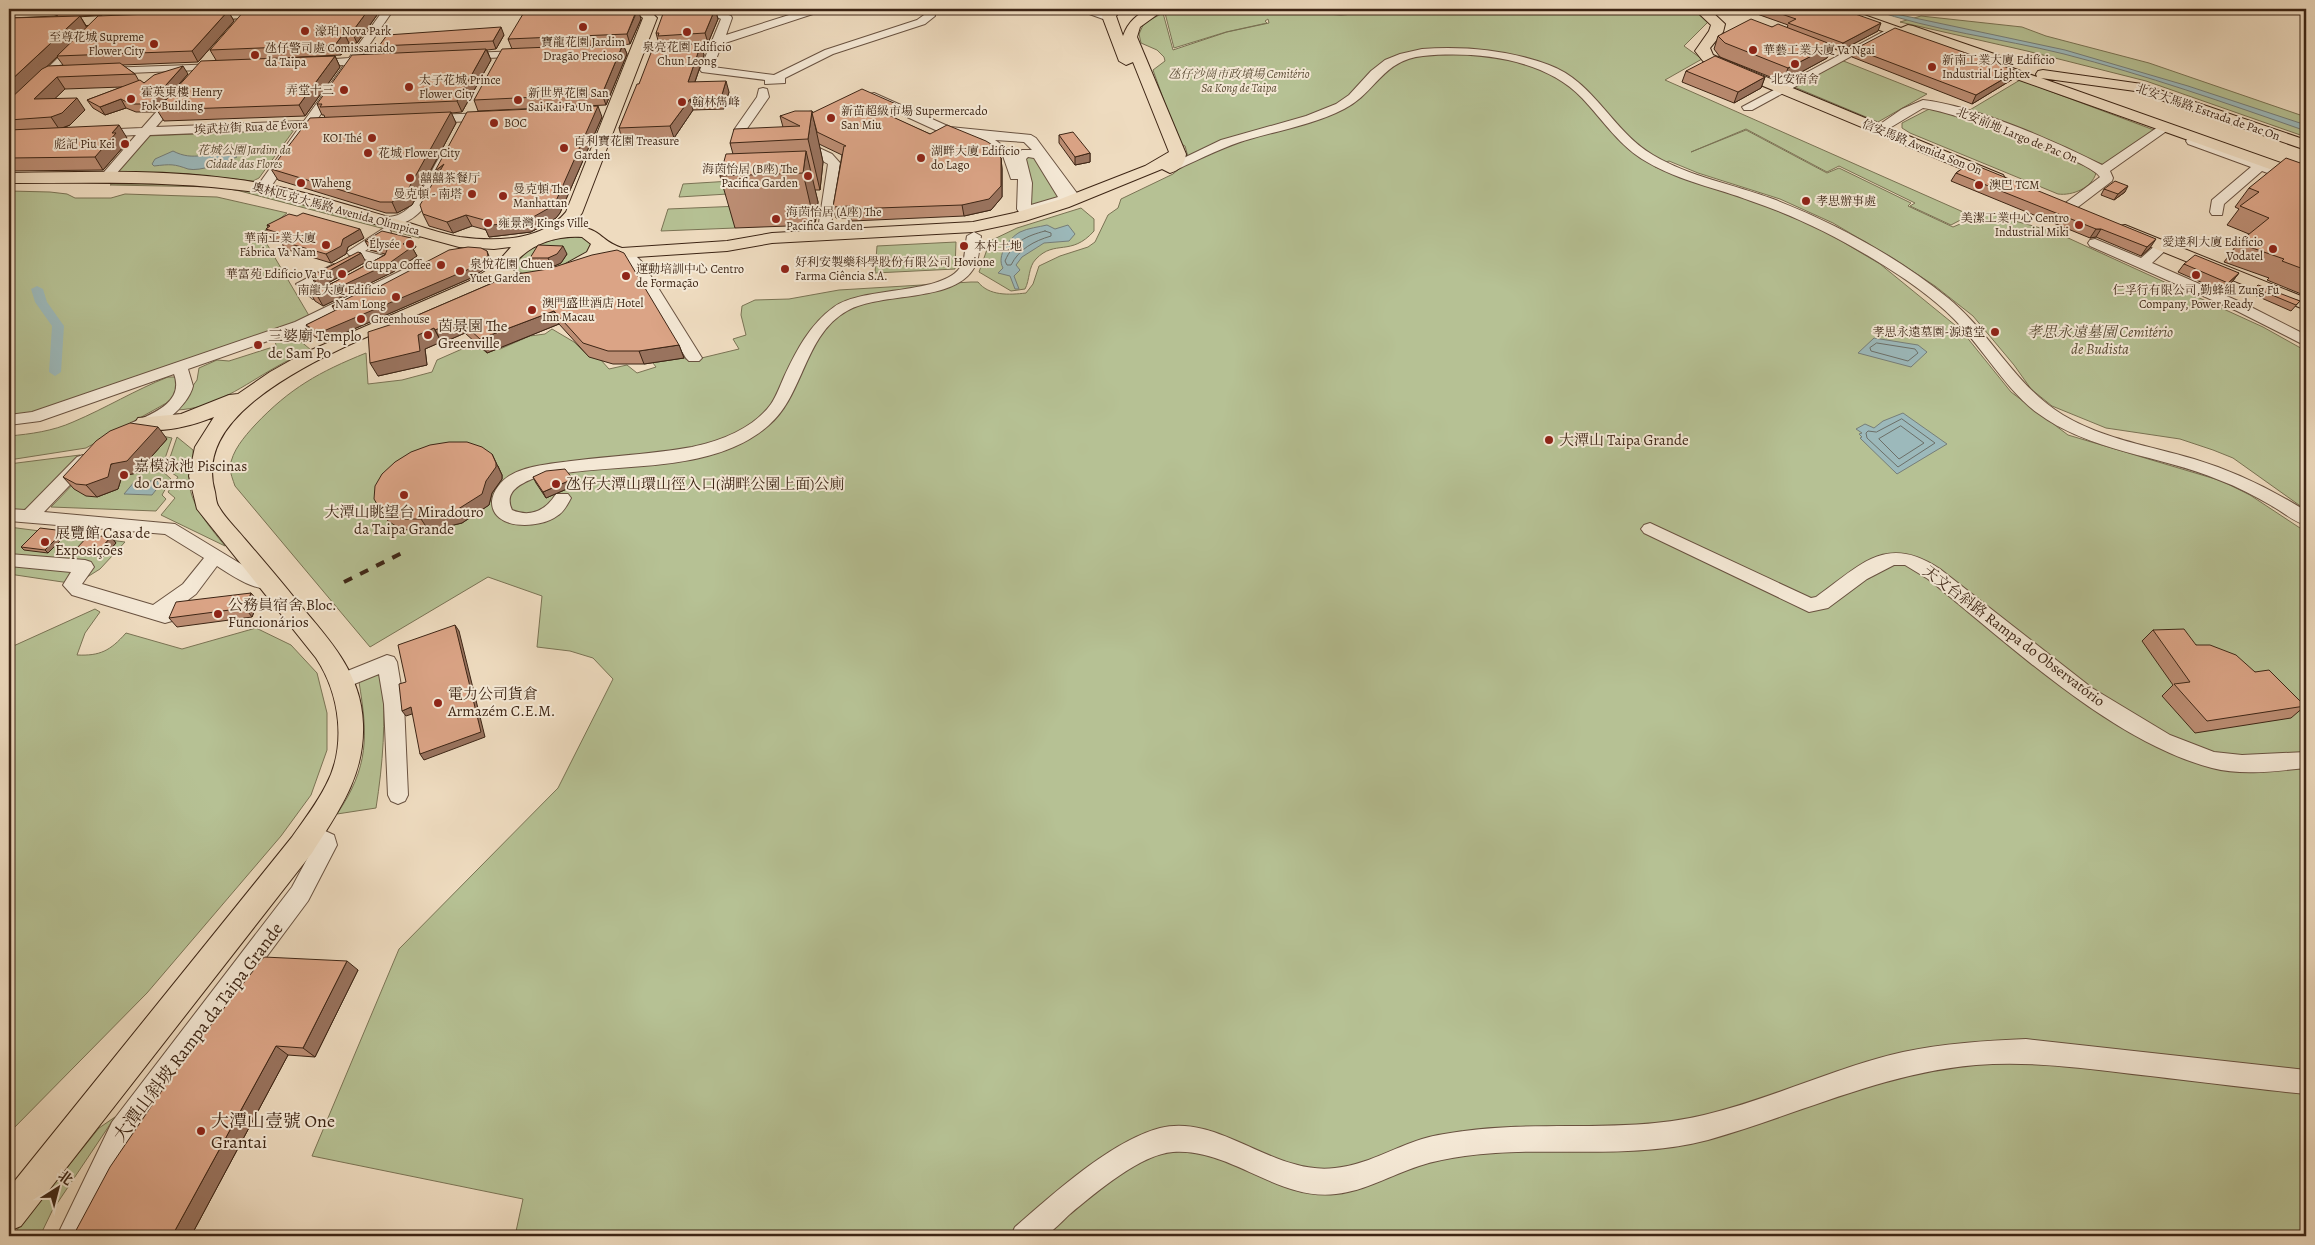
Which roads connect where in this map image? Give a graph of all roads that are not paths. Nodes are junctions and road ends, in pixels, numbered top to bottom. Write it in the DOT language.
graph roads {
  1 [pos="270,9"];
  2 [pos="384,9"];
  3 [pos="389,9"];
  4 [pos="638,9"];
  5 [pos="706,9"];
  6 [pos="818,9"];
  7 [pos="929,9"];
  8 [pos="1085,9"];
  9 [pos="1328,9"];
  10 [pos="1354,9"];
  11 [pos="1701,9"];
  12 [pos="1835,9"];
  13 [pos="1850,9"];
  14 [pos="251,11"];
  15 [pos="9,14"];
  16 [pos="109,14"];
  17 [pos="1112,14"];
  18 [pos="9,25"];
  19 [pos="236,27"];
  20 [pos="1892,30"];
  21 [pos="509,40"];
  22 [pos="709,47"];
  23 [pos="638,49"];
  24 [pos="620,50"];
  25 [pos="1822,50"];
  26 [pos="214,53"];
  27 [pos="537,53"];
  28 [pos="501,55"];
  29 [pos="456,57"];
  30 [pos="1840,57"];
  31 [pos="389,60"];
  32 [pos="352,61"];
  33 [pos="299,63"];
  34 [pos="1983,63"];
  35 [pos="230,66"];
  36 [pos="201,67"];
  37 [pos="493,70"];
  38 [pos="92,72"];
  39 [pos="774,84"];
  40 [pos="1782,89"];
  41 [pos="869,96"];
  42 [pos="2168,97"];
  43 [pos="1748,108"];
  44 [pos="9,111"];
  45 [pos="470,113"];
  46 [pos="504,116"];
  47 [pos="417,120"];
  48 [pos="347,123"];
  49 [pos="307,124"];
  50 [pos="1879,129"];
  51 [pos="2162,130"];
  52 [pos="145,132"];
  53 [pos="86,134"];
  54 [pos="986,136"];
  55 [pos="742,138"];
  56 [pos="770,140"];
  57 [pos="786,140"];
  58 [pos="802,145"];
  59 [pos="2306,145"];
  60 [pos="1038,152"];
  61 [pos="1009,154"];
  62 [pos="1175,160"];
  63 [pos="2260,166"];
  64 [pos="2103,170"];
  65 [pos="2306,170"];
  66 [pos="1143,171"];
  67 [pos="9,178"];
  68 [pos="2306,178"];
  69 [pos="101,182"];
  70 [pos="2011,183"];
  71 [pos="2306,183"];
  72 [pos="9,186"];
  73 [pos="263,188"];
  74 [pos="1075,200"];
  75 [pos="2053,200"];
  76 [pos="422,202"];
  77 [pos="2069,207"];
  78 [pos="2217,212"];
  79 [pos="1057,214"];
  80 [pos="2086,214"];
  81 [pos="1012,218"];
  82 [pos="2112,225"];
  83 [pos="383,227"];
  84 [pos="423,232"];
  85 [pos="974,232"];
  86 [pos="546,236"];
  87 [pos="824,236"];
  88 [pos="596,240"];
  89 [pos="876,243"];
  90 [pos="2094,243"];
  91 [pos="2163,246"];
  92 [pos="361,254"];
  93 [pos="443,254"];
  94 [pos="637,258"];
  95 [pos="2142,264"];
  96 [pos="503,266"];
  97 [pos="574,267"];
  98 [pos="366,271"];
  99 [pos="550,276"];
  100 [pos="387,282"];
  101 [pos="2306,305"];
  102 [pos="430,309"];
  103 [pos="2306,341"];
  104 [pos="694,358"];
  105 [pos="179,367"];
  106 [pos="253,392"];
  107 [pos="9,420"];
  108 [pos="126,432"];
  109 [pos="96,449"];
  110 [pos="200,466"];
  111 [pos="562,498"];
  112 [pos="9,515"];
  113 [pos="30,516"];
  114 [pos="2306,519"];
  115 [pos="1650,529"];
  116 [pos="215,555"];
  117 [pos="9,560"];
  118 [pos="268,583"];
  119 [pos="342,681"];
  120 [pos="2306,760"];
  121 [pos="398,796"];
  122 [pos="311,845"];
  123 [pos="2306,1082"];
  124 [pos="9,1214"];
  125 [pos="70,1236"];
  126 [pos="1024,1236"];
  1 -- 14 [label="main road"];
  2 -- 14 [label="main road"];
  3 -- 32 [label="street"];
  4 -- 23 [label="main road"];
  4 -- 88 [label="main road"];
  5 -- 22 [label="street"];
  6 -- 22 [label="street"];
  7 -- 39 [label="street"];
  8 -- 17 [label="street"];
  9 -- 10 [label="main road"];
  11 -- 40 [label="main road, 信安馬路 Avenida Son On"];
  12 -- 20 [label="main road, 北安大馬路 Estrada de Pac On"];
  13 -- 42 [label="main road, 北安大馬路 Estrada de Pac On"];
  14 -- 16 [label="main road"];
  14 -- 19 [label="street"];
  15 -- 16 [label="main road"];
  16 -- 18 [label="main road"];
  16 -- 44 [label="street"];
  17 -- 62 [label="main road"];
  17 -- 66 [label="main road"];
  20 -- 30 [label="street"];
  20 -- 34 [label="main road, 北安大馬路 Estrada de Pac On"];
  21 -- 28 [label="street"];
  22 -- 39 [label="street"];
  23 -- 24 [label="street"];
  23 -- 86 [label="main road"];
  25 -- 30 [label="street"];
  26 -- 36 [label="street"];
  27 -- 28 [label="street"];
  28 -- 29 [label="street"];
  28 -- 37 [label="street"];
  30 -- 40 [label="street"];
  31 -- 32 [label="street"];
  32 -- 33 [label="street"];
  32 -- 49 [label="street"];
  34 -- 51 [label="street, 北安大馬路 Estrada de Pac On"];
  34 -- 68 [label="main road, 北安大馬路 Estrada de Pac On"];
  35 -- 36 [label="street"];
  36 -- 38 [label="street"];
  36 -- 52 [label="street"];
  39 -- 55 [label="street"];
  40 -- 43 [label="street"];
  40 -- 50 [label="main road, 信安馬路 Avenida Son On"];
  41 -- 54 [label="street"];
  42 -- 59 [label="main road, 北安大馬路 Estrada de Pac On"];
  42 -- 65 [label="main road"];
  45 -- 46 [label="street"];
  45 -- 47 [label="street"];
  45 -- 76 [label="street"];
  48 -- 49 [label="street, 埃武拉街 Rua de Évora"];
  49 -- 52 [label="street, 埃武拉街 Rua de Évora"];
  49 -- 73 [label="street"];
  50 -- 64 [label="street, 北安前地 Largo de Pac On"];
  50 -- 70 [label="main road, 信安馬路 Avenida Son On"];
  51 -- 63 [label="street, 北安大馬路 Estrada de Pac On"];
  51 -- 64 [label="street"];
  52 -- 53 [label="street, 埃武拉街 Rua de Évora"];
  52 -- 69 [label="street"];
  54 -- 60 [label="street"];
  54 -- 61 [label="street"];
  55 -- 56 [label="street"];
  57 -- 58 [label="street"];
  58 -- 87 [label="street"];
  60 -- 60 [label="street"];
  60 -- 61 [label="street"];
  60 -- 74 [label="street"];
  61 -- 81 [label="street"];
  62 -- 66 [label="main road"];
  62 -- 79 [label="main road"];
  62 -- 114 [label="street"];
  63 -- 71 [label="street, 北安大馬路 Estrada de Pac On"];
  63 -- 78 [label="street"];
  64 -- 77 [label="street"];
  66 -- 74 [label="main road"];
  67 -- 69 [label="main road, 奧林匹克大馬路 Avenida Olímpica"];
  69 -- 72 [label="main road, 奧林匹克大馬路 Avenida Olímpica"];
  69 -- 73 [label="main road, 奧林匹克大馬路 Avenida Olímpica"];
  69 -- 83 [label="main road, 奧林匹克大馬路 Avenida Olímpica"];
  73 -- 83 [label="main road, 奧林匹克大馬路 Avenida Olímpica"];
  74 -- 79 [label="main road"];
  74 -- 81 [label="main road"];
  75 -- 77 [label="main road"];
  76 -- 83 [label="street"];
  76 -- 84 [label="street"];
  77 -- 80 [label="main road"];
  79 -- 85 [label="main road"];
  81 -- 85 [label="main road"];
  82 -- 91 [label="main road"];
  83 -- 84 [label="main road, 奧林匹克大馬路 Avenida Olímpica"];
  83 -- 92 [label="street"];
  83 -- 93 [label="main road, 奧林匹克大馬路 Avenida Olímpica"];
  84 -- 86 [label="main road, 奧林匹克大馬路 Avenida Olímpica"];
  85 -- 87 [label="main road, 奧林匹克大馬路 Avenida Olímpica"];
  85 -- 89 [label="main road"];
  85 -- 111 [label="street"];
  86 -- 88 [label="main road, 奧林匹克大馬路 Avenida Olímpica"];
  86 -- 96 [label="main road"];
  87 -- 88 [label="main road, 奧林匹克大馬路 Avenida Olímpica"];
  87 -- 89 [label="main road"];
  88 -- 97 [label="main road"];
  89 -- 94 [label="main road"];
  90 -- 95 [label="street"];
  91 -- 95 [label="street"];
  91 -- 101 [label="main road"];
  92 -- 98 [label="street"];
  92 -- 98 [label="street"];
  93 -- 96 [label="main road, 奧林匹克大馬路 Avenida Olímpica"];
  93 -- 100 [label="street"];
  94 -- 97 [label="main road"];
  94 -- 104 [label="street"];
  95 -- 103 [label="street"];
  96 -- 102 [label="main road"];
  96 -- 102 [label="main road, 奧林匹克大馬路 Avenida Olímpica"];
  97 -- 99 [label="main road"];
  98 -- 100 [label="street"];
  100 -- 105 [label="street"];
  102 -- 106 [label="main road"];
  105 -- 107 [label="street"];
  105 -- 108 [label="street"];
  106 -- 110 [label="main road"];
  106 -- 110 [label="main road"];
  109 -- 113 [label="street"];
  110 -- 118 [label="main road"];
  112 -- 113 [label="street"];
  113 -- 116 [label="street"];
  115 -- 120 [label="street, 天文台斜路 Rampa do Observatório"];
  116 -- 117 [label="street"];
  116 -- 118 [label="street"];
  118 -- 119 [label="main road"];
  119 -- 121 [label="street"];
  119 -- 122 [label="main road"];
  122 -- 124 [label="main road"];
  122 -- 125 [label="street, 大潭山斜坡 Rampa da Taipa Grande"];
  123 -- 126 [label="street"];
}
